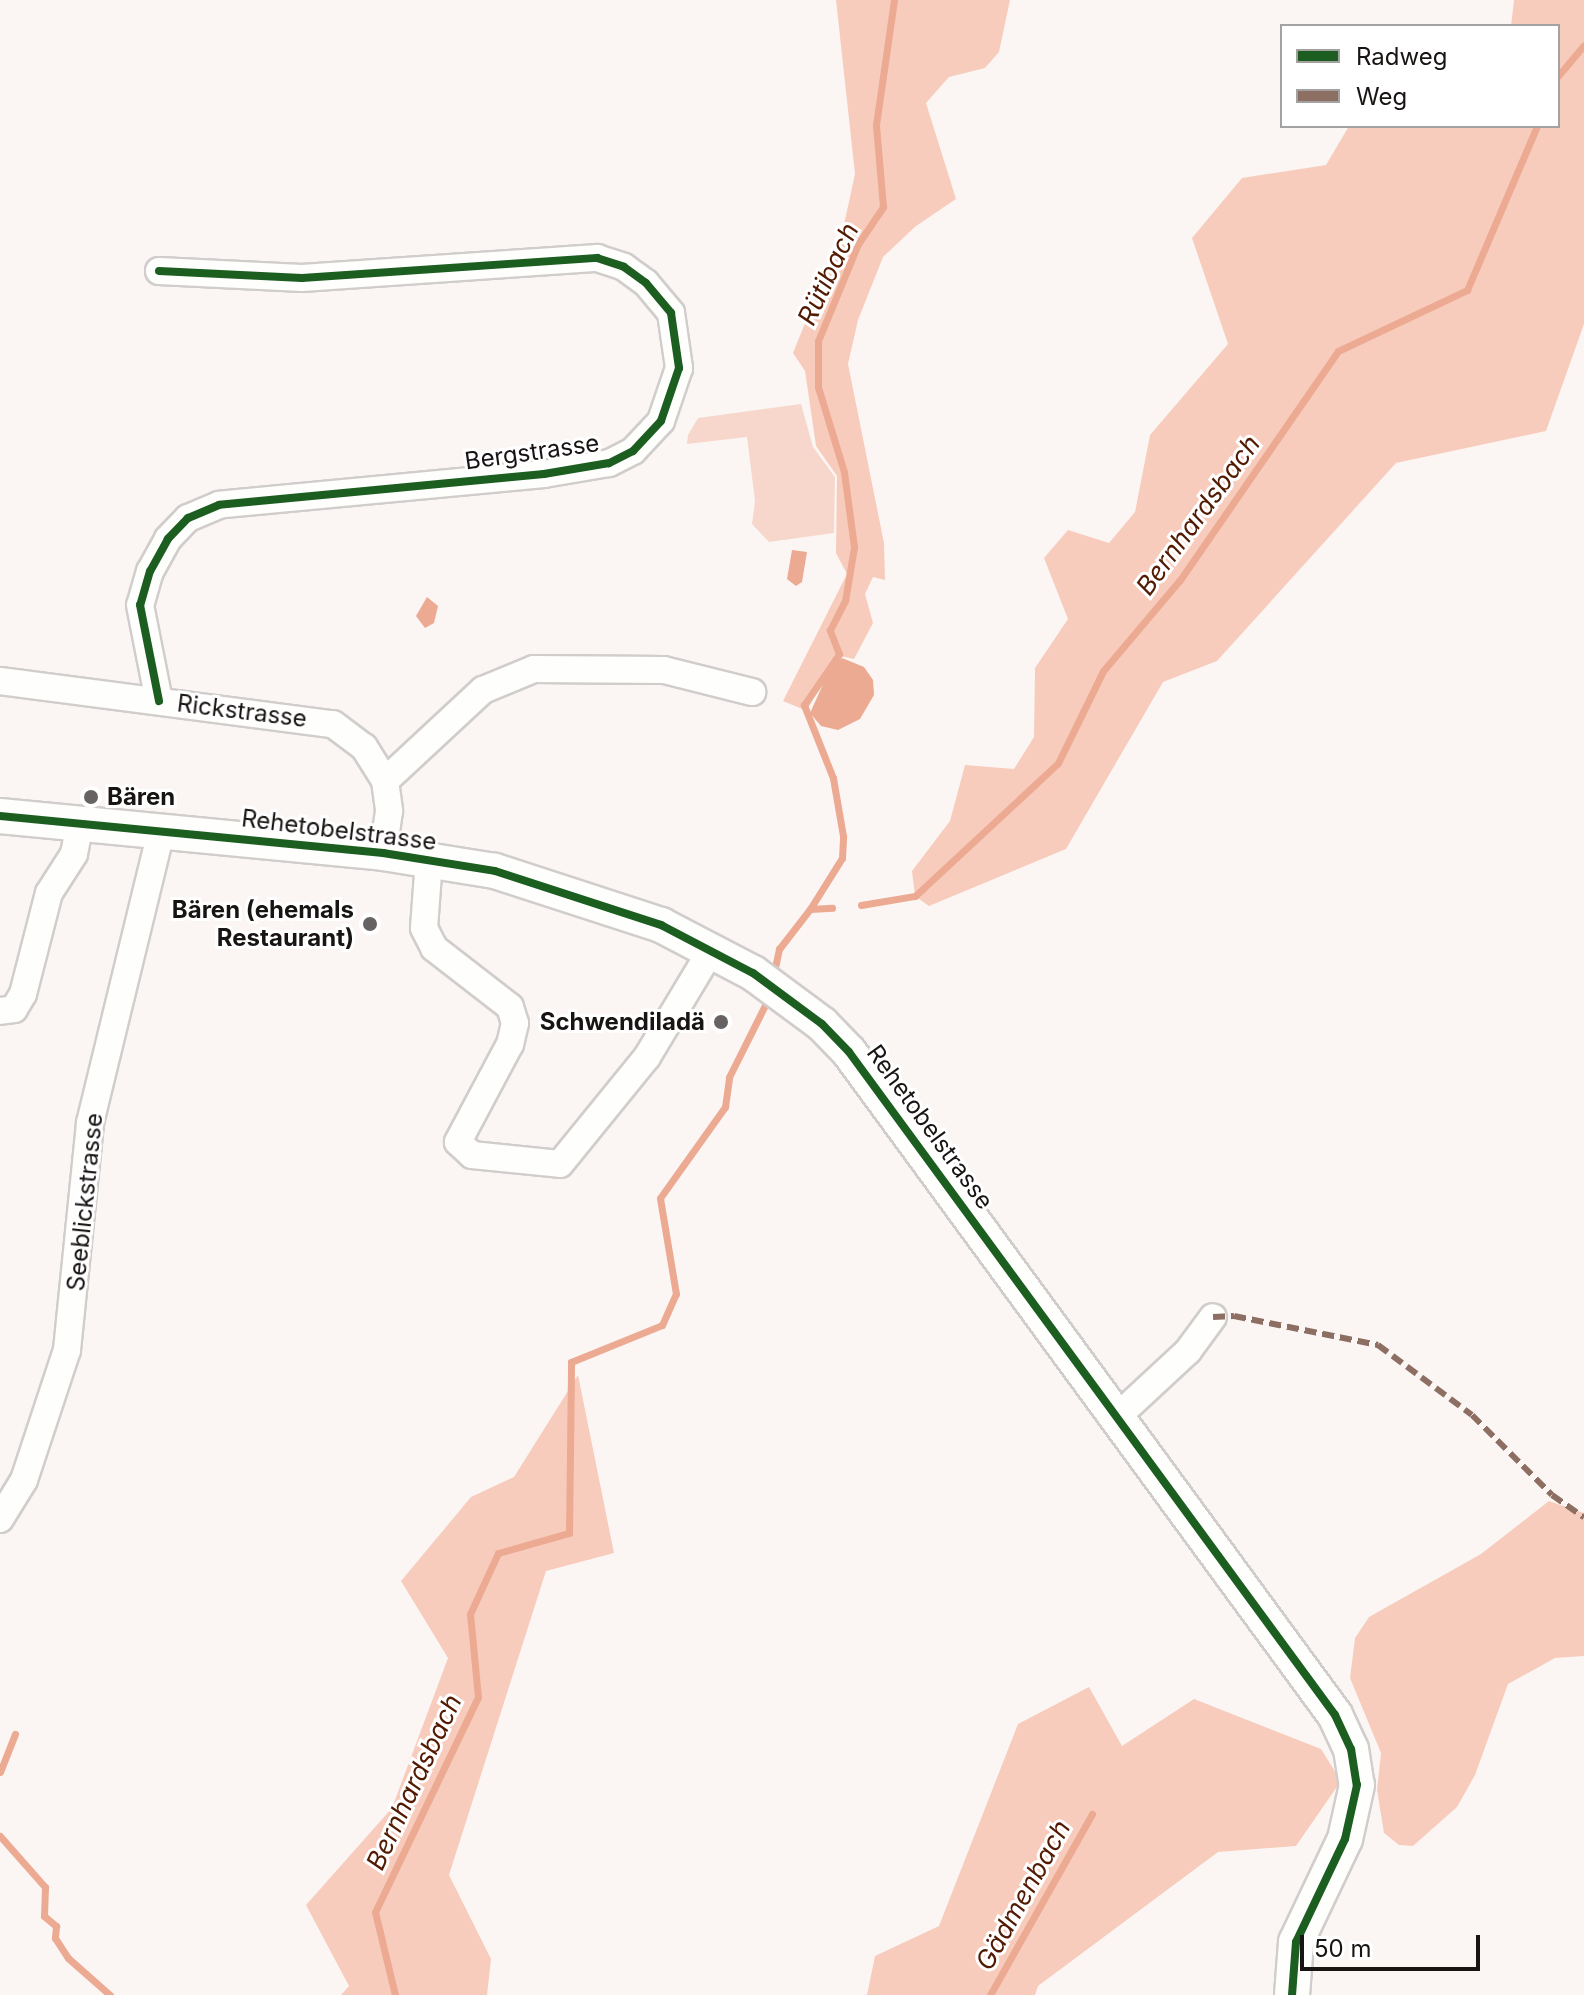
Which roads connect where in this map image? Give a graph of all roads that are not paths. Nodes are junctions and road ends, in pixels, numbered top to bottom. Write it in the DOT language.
graph roads {
  1 [pos="159,271"];
  2 [pos="0,681"];
  3 [pos="752,692"];
  4 [pos="159,701"];
  5 [pos="385,781"];
  6 [pos="0,816"];
  7 [pos="80,822"];
  8 [pos="161,831"];
  9 [pos="383,853"];
  10 [pos="429,860"];
  11 [pos="712,949"];
  12 [pos="0,1011"];
  13 [pos="1213,1317"];
  14 [pos="1118,1416"];
  15 [pos="0,1519"];
  16 [pos="1292,1995"];
  1 -- 4 [label="street, Bergstrasse"];
  2 -- 4 [label="street, Rickstrasse"];
  3 -- 5 [label="street"];
  4 -- 5 [label="street, Rickstrasse"];
  5 -- 9 [label="street, Rickstrasse"];
  6 -- 7 [label="street, Rehetobelstrasse"];
  7 -- 8 [label="street, Rehetobelstrasse"];
  7 -- 12 [label="street"];
  8 -- 9 [label="street, Rehetobelstrasse"];
  8 -- 15 [label="street, Seeblickstrasse"];
  9 -- 10 [label="street, Rehetobelstrasse"];
  10 -- 11 [label="street, Rehetobelstrasse"];
  10 -- 11 [label="street"];
  11 -- 14 [label="street, Rehetobelstrasse"];
  13 -- 14 [label="street"];
  14 -- 16 [label="street, Rehetobelstrasse"];
}
